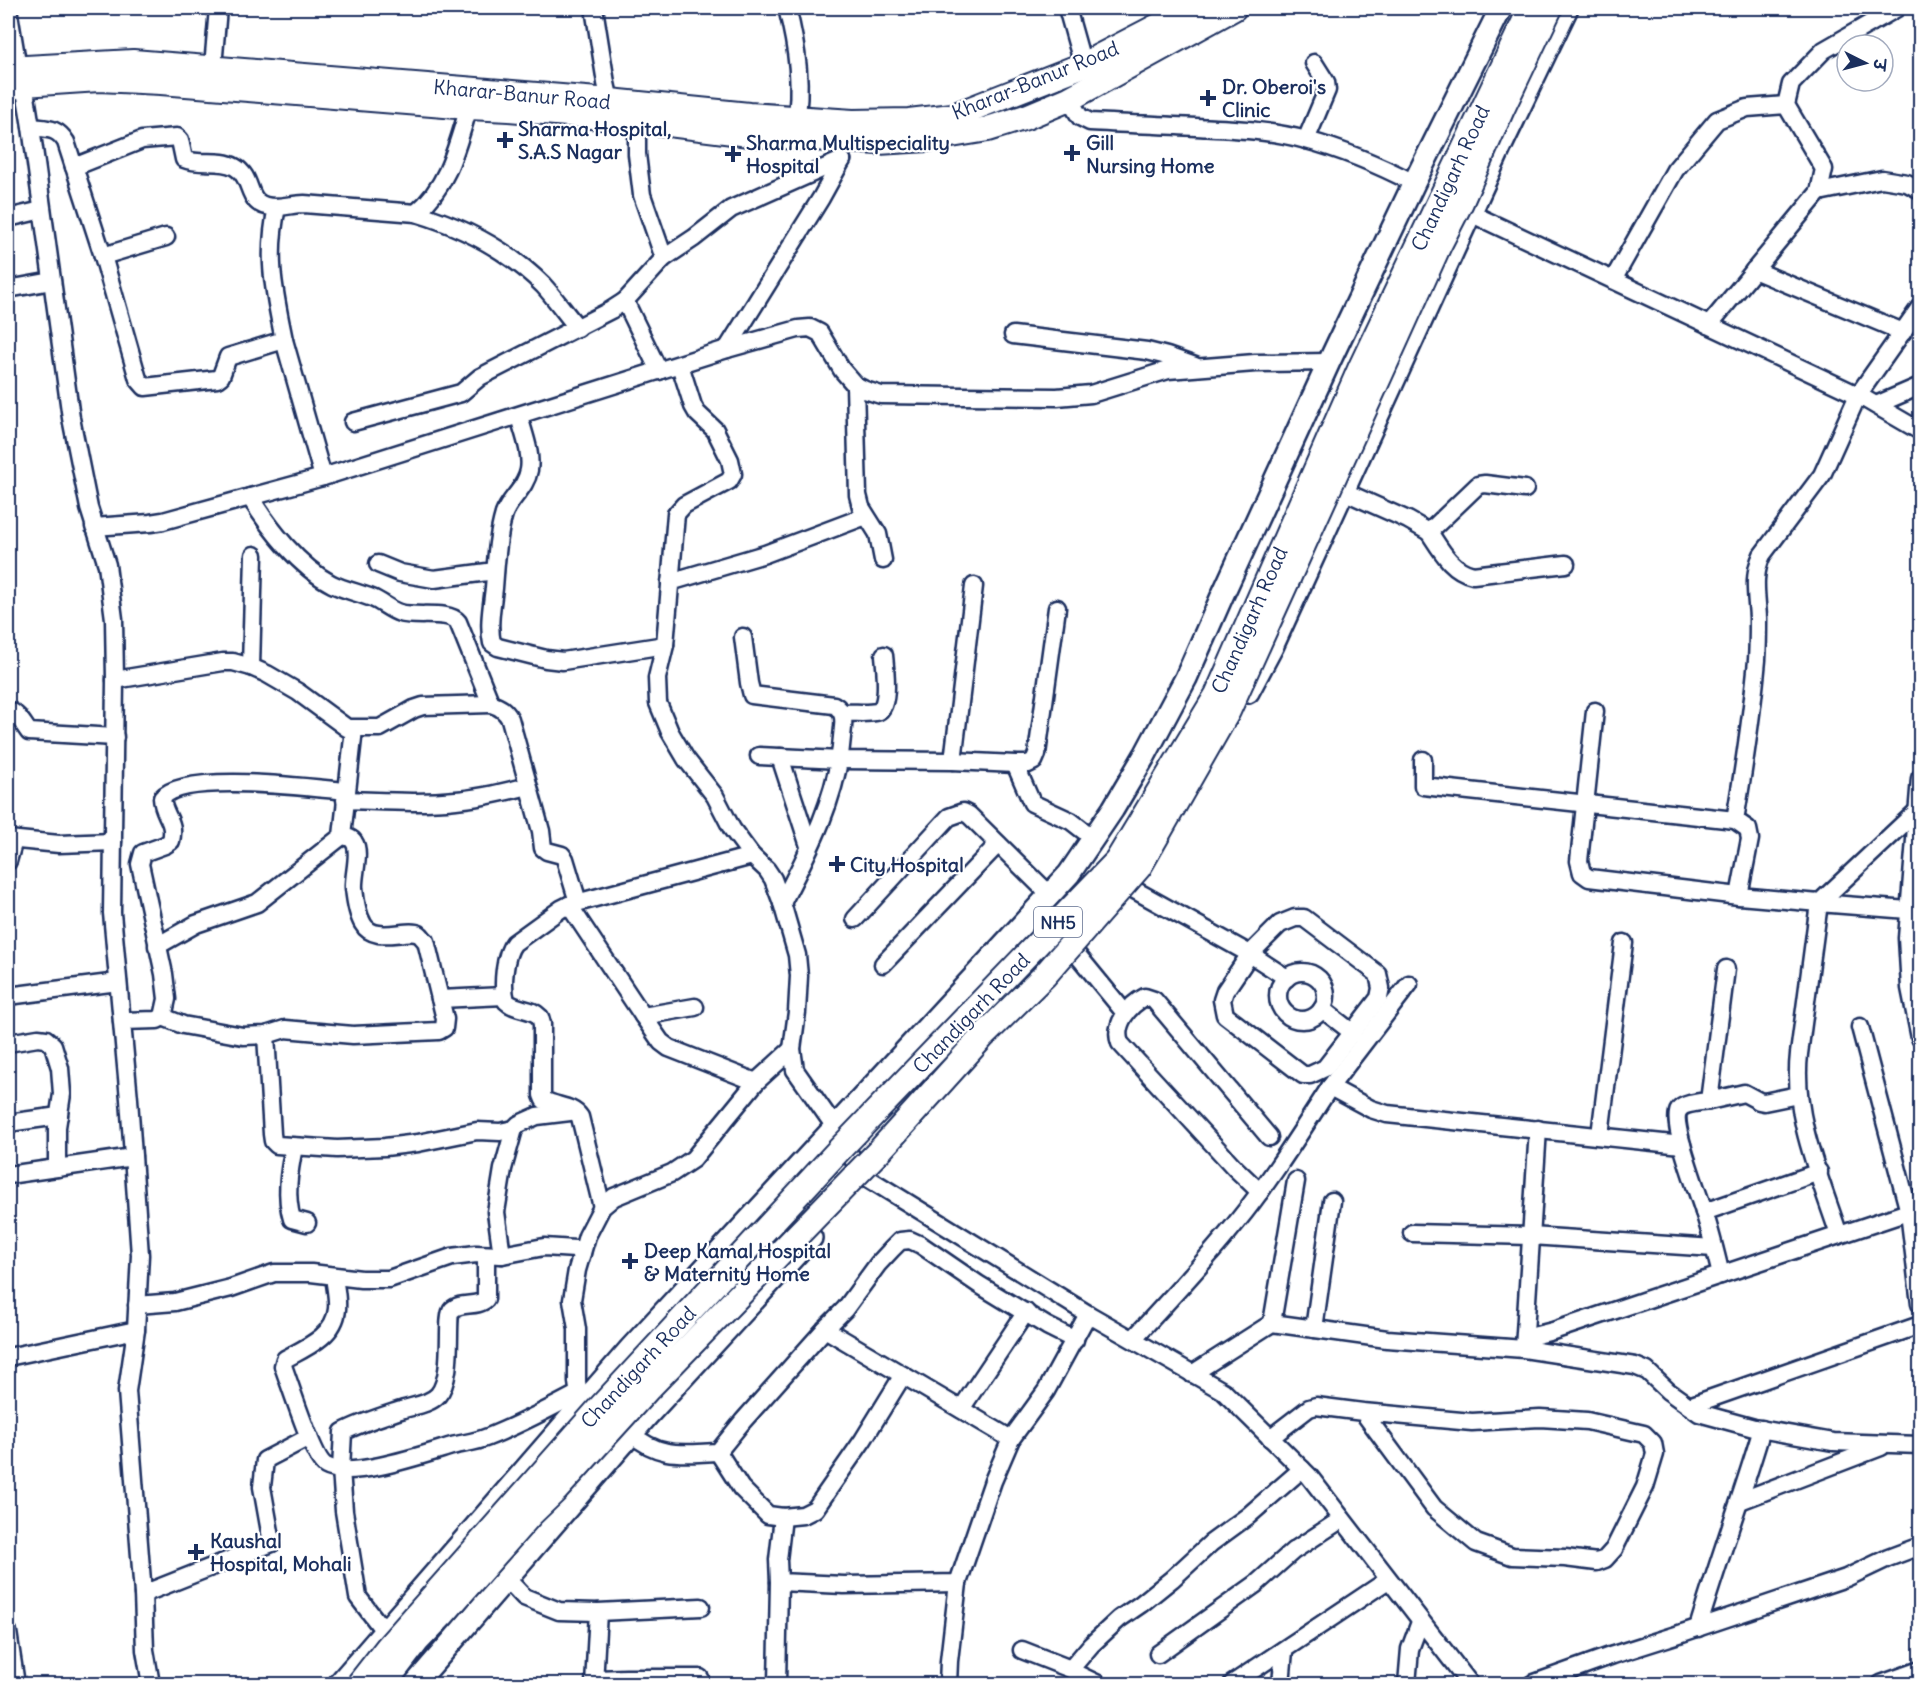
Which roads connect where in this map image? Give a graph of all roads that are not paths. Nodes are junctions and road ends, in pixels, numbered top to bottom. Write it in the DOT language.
graph roads {
  1 [pos="8,8"];
  2 [pos="218,8"];
  3 [pos="594,8"];
  4 [pos="787,8"];
  5 [pos="1067,8"];
  6 [pos="1193,8"];
  7 [pos="1234,8"];
  8 [pos="1501,8"];
  9 [pos="1531,8"];
  10 [pos="1550,8"];
  11 [pos="1567,8"];
  12 [pos="1897,8"];
  13 [pos="1163,15"];
  14 [pos="1314,63"];
  15 [pos="1083,65"];
  16 [pos="213,68"];
  17 [pos="14,77"];
  18 [pos="1070,99"];
  19 [pos="610,101"];
  20 [pos="1786,105"];
  21 [pos="469,107"];
  22 [pos="637,120"];
  23 [pos="31,127"];
  24 [pos="795,127"];
  25 [pos="1306,140"];
  26 [pos="848,141"];
  27 [pos="74,167"];
  28 [pos="1414,183"];
  29 [pos="1920,190"];
  30 [pos="1819,192"];
  31 [pos="277,207"];
  32 [pos="42,210"];
  33 [pos="416,213"];
  34 [pos="1470,213"];
  35 [pos="8,218"];
  36 [pos="166,237"];
  37 [pos="103,256"];
  38 [pos="664,258"];
  39 [pos="1754,270"];
  40 [pos="1613,280"];
  41 [pos="52,281"];
  42 [pos="8,289"];
  43 [pos="625,301"];
  44 [pos="1920,307"];
  45 [pos="1709,325"];
  46 [pos="578,328"];
  47 [pos="1903,332"];
  48 [pos="1013,334"];
  49 [pos="285,340"];
  50 [pos="727,349"];
  51 [pos="1329,362"];
  52 [pos="680,365"];
  53 [pos="1198,367"];
  54 [pos="659,370"];
  55 [pos="855,385"];
  56 [pos="1920,386"];
  57 [pos="1388,392"];
  58 [pos="1858,395"];
  59 [pos="1876,405"];
  60 [pos="519,416"];
  61 [pos="353,422"];
  62 [pos="1920,431"];
  63 [pos="323,477"];
  64 [pos="1525,489"];
  65 [pos="1343,491"];
  66 [pos="250,497"];
  67 [pos="866,516"];
  68 [pos="94,527"];
  69 [pos="1429,532"];
  70 [pos="254,555"];
  71 [pos="883,560"];
  72 [pos="378,564"];
  73 [pos="1566,564"];
  74 [pos="495,571"];
  75 [pos="670,582"];
  76 [pos="974,586"];
  77 [pos="1057,608"];
  78 [pos="742,637"];
  79 [pos="492,643"];
  80 [pos="665,645"];
  81 [pos="469,650"];
  82 [pos="884,655"];
  83 [pos="250,667"];
  84 [pos="116,680"];
  85 [pos="491,704"];
  86 [pos="8,710"];
  87 [pos="1595,711"];
  88 [pos="842,713"];
  89 [pos="354,729"];
  90 [pos="115,737"];
  91 [pos="759,756"];
  92 [pos="780,757"];
  93 [pos="840,760"];
  94 [pos="1423,760"];
  95 [pos="953,761"];
  96 [pos="1015,764"];
  97 [pos="1920,778"];
  98 [pos="528,786"];
  99 [pos="346,795"];
  100 [pos="1584,805"];
  101 [pos="1917,812"];
  102 [pos="1736,820"];
  103 [pos="342,836"];
  104 [pos="1093,838"];
  105 [pos="11,839"];
  106 [pos="113,842"];
  107 [pos="998,844"];
  108 [pos="809,846"];
  109 [pos="752,856"];
  110 [pos="8,861"];
  111 [pos="1131,888"];
  112 [pos="1050,895"];
  113 [pos="1739,896"];
  114 [pos="782,903"];
  115 [pos="1819,903"];
  116 [pos="574,904"];
  117 [pos="1908,910"];
  118 [pos="855,919"];
  119 [pos="1624,943"];
  120 [pos="157,946"];
  121 [pos="1075,952"];
  122 [pos="1250,954"];
  123 [pos="883,964"];
  124 [pos="1726,969"];
  125 [pos="1287,978"];
  126 [pos="118,982"];
  127 [pos="1409,984"];
  128 [pos="8,996"];
  129 [pos="504,996"];
  130 [pos="440,999"];
  131 [pos="695,1007"];
  132 [pos="1322,1010"];
  133 [pos="1125,1013"];
  134 [pos="643,1016"];
  135 [pos="163,1017"];
  136 [pos="122,1021"];
  137 [pos="1860,1027"];
  138 [pos="1353,1033"];
  139 [pos="266,1035"];
  140 [pos="1920,1038"];
  141 [pos="8,1043"];
  142 [pos="792,1049"];
  143 [pos="756,1082"];
  144 [pos="1330,1087"];
  145 [pos="1798,1095"];
  146 [pos="1710,1101"];
  147 [pos="576,1112"];
  148 [pos="59,1116"];
  149 [pos="8,1123"];
  150 [pos="835,1127"];
  151 [pos="514,1129"];
  152 [pos="1538,1129"];
  153 [pos="1600,1135"];
  154 [pos="1269,1137"];
  155 [pos="1682,1145"];
  156 [pos="294,1147"];
  157 [pos="133,1157"];
  158 [pos="57,1168"];
  159 [pos="1819,1172"];
  160 [pos="8,1175"];
  161 [pos="866,1177"];
  162 [pos="1296,1181"];
  163 [pos="1260,1191"];
  164 [pos="1332,1201"];
  165 [pos="602,1207"];
  166 [pos="1915,1210"];
  167 [pos="1704,1212"];
  168 [pos="307,1223"];
  169 [pos="1412,1233"];
  170 [pos="1839,1235"];
  171 [pos="1531,1236"];
  172 [pos="1714,1248"];
  173 [pos="582,1253"];
  174 [pos="494,1255"];
  175 [pos="1720,1275"];
  176 [pos="334,1276"];
  177 [pos="137,1305"];
  178 [pos="1920,1305"];
  179 [pos="1026,1312"];
  180 [pos="1088,1314"];
  181 [pos="1272,1323"];
  182 [pos="1920,1325"];
  183 [pos="825,1329"];
  184 [pos="1314,1329"];
  185 [pos="136,1330"];
  186 [pos="1075,1340"];
  187 [pos="1133,1340"];
  188 [pos="1525,1344"];
  189 [pos="8,1358"];
  190 [pos="1192,1374"];
  191 [pos="903,1375"];
  192 [pos="580,1399"];
  193 [pos="1689,1406"];
  194 [pos="961,1409"];
  195 [pos="1363,1412"];
  196 [pos="1762,1429"];
  197 [pos="632,1434"];
  198 [pos="309,1437"];
  199 [pos="1270,1438"];
  200 [pos="1011,1439"];
  201 [pos="1887,1444"];
  202 [pos="1920,1445"];
  203 [pos="718,1452"];
  204 [pos="341,1469"];
  205 [pos="1302,1469"];
  206 [pos="1740,1501"];
  207 [pos="783,1517"];
  208 [pos="1342,1519"];
  209 [pos="1920,1546"];
  210 [pos="507,1579"];
  211 [pos="1388,1580"];
  212 [pos="779,1582"];
  213 [pos="958,1583"];
  214 [pos="143,1594"];
  215 [pos="701,1607"];
  216 [pos="598,1612"];
  217 [pos="1420,1622"];
  218 [pos="1698,1628"];
  219 [pos="384,1631"];
  220 [pos="8,1632"];
  221 [pos="1022,1650"];
  222 [pos="1284,1651"];
  223 [pos="1158,1654"];
  224 [pos="1073,1670"];
  225 [pos="1920,1670"];
  226 [pos="700,1678"];
  227 [pos="422,1682"];
  228 [pos="594,1682"];
  229 [pos="16,1684"];
  230 [pos="152,1684"];
  231 [pos="339,1684"];
  232 [pos="359,1684"];
  233 [pos="384,1684"];
  234 [pos="777,1684"];
  235 [pos="948,1684"];
  236 [pos="1098,1684"];
  237 [pos="1232,1684"];
  238 [pos="1281,1684"];
  239 [pos="1407,1684"];
  240 [pos="1470,1684"];
  241 [pos="1535,1684"];
  242 [pos="1881,1684"];
  1 -- 17 [label="street"];
  2 -- 16 [label="street"];
  3 -- 19 [label="street"];
  4 -- 24 [label="street"];
  5 -- 15 [label="street"];
  6 -- 13 [label="highway, Kharar-Banur Road"];
  7 -- 18 [label="highway"];
  8 -- 28 [label="main road"];
  9 -- 232 [label="highway, Chandigarh Road / NH5, bridge"];
  10 -- 233 [label="highway, NH5, bridge"];
  11 -- 34 [label="main road"];
  12 -- 20 [label="street"];
  13 -- 15 [label="highway, Kharar-Banur Road"];
  14 -- 25 [label="street"];
  15 -- 26 [label="highway, Kharar-Banur Road"];
  16 -- 17 [label="highway, Kharar-Banur Road"];
  16 -- 19 [label="highway, Kharar-Banur Road"];
  17 -- 21 [label="highway"];
  17 -- 23 [label="street"];
  18 -- 25 [label="street"];
  18 -- 26 [label="highway"];
  19 -- 24 [label="highway, Kharar-Banur Road"];
  20 -- 30 [label="street"];
  20 -- 40 [label="street"];
  21 -- 22 [label="highway"];
  21 -- 33 [label="street"];
  22 -- 24 [label="highway"];
  22 -- 38 [label="street"];
  23 -- 27 [label="street"];
  23 -- 32 [label="street"];
  24 -- 26 [label="highway, Kharar-Banur Road"];
  25 -- 28 [label="street"];
  26 -- 38 [label="street"];
  26 -- 50 [label="street"];
  27 -- 31 [label="street"];
  27 -- 37 [label="street"];
  28 -- 51 [label="main road"];
  29 -- 30 [label="street"];
  30 -- 39 [label="street"];
  31 -- 33 [label="street"];
  31 -- 49 [label="street"];
  32 -- 35 [label="street"];
  32 -- 41 [label="street"];
  33 -- 46 [label="street"];
  34 -- 40 [label="street"];
  34 -- 57 [label="main road"];
  36 -- 37 [label="street"];
  37 -- 49 [label="street"];
  38 -- 43 [label="street"];
  39 -- 45 [label="street"];
  39 -- 47 [label="street"];
  40 -- 45 [label="street"];
  41 -- 42 [label="street"];
  41 -- 68 [label="street"];
  43 -- 46 [label="street"];
  43 -- 54 [label="street"];
  44 -- 47 [label="street"];
  45 -- 58 [label="street"];
  46 -- 61 [label="street"];
  47 -- 58 [label="street"];
  48 -- 53 [label="street"];
  49 -- 63 [label="street"];
  50 -- 52 [label="street"];
  50 -- 55 [label="street"];
  51 -- 53 [label="street"];
  51 -- 57 [label="main road"];
  51 -- 104 [label="main road"];
  52 -- 54 [label="street"];
  52 -- 75 [label="street"];
  53 -- 55 [label="street"];
  54 -- 60 [label="street"];
  55 -- 67 [label="street"];
  56 -- 59 [label="street"];
  57 -- 65 [label="main road"];
  58 -- 59 [label="street"];
  58 -- 102 [label="street"];
  59 -- 62 [label="street"];
  60 -- 63 [label="street"];
  60 -- 74 [label="street"];
  63 -- 66 [label="street"];
  64 -- 69 [label="street"];
  65 -- 69 [label="street"];
  65 -- 111 [label="main road"];
  66 -- 68 [label="street"];
  66 -- 81 [label="street"];
  67 -- 71 [label="street"];
  67 -- 75 [label="street"];
  68 -- 84 [label="street"];
  69 -- 73 [label="street"];
  70 -- 83 [label="street"];
  72 -- 74 [label="street"];
  74 -- 79 [label="street"];
  75 -- 80 [label="street"];
  76 -- 95 [label="street"];
  77 -- 96 [label="street"];
  78 -- 88 [label="street"];
  79 -- 80 [label="street"];
  79 -- 81 [label="street"];
  80 -- 109 [label="street"];
  81 -- 85 [label="street"];
  82 -- 88 [label="street"];
  83 -- 84 [label="street"];
  83 -- 89 [label="street"];
  84 -- 90 [label="street"];
  85 -- 89 [label="street"];
  85 -- 98 [label="street"];
  86 -- 90 [label="street"];
  87 -- 100 [label="street"];
  88 -- 93 [label="street"];
  89 -- 99 [label="street"];
  90 -- 106 [label="street"];
  91 -- 92 [label="street"];
  92 -- 93 [label="street"];
  92 -- 108 [label="street"];
  93 -- 95 [label="street"];
  93 -- 108 [label="street"];
  94 -- 100 [label="street"];
  95 -- 96 [label="street"];
  96 -- 104 [label="street"];
  97 -- 101 [label="street"];
  98 -- 99 [label="street"];
  98 -- 116 [label="street"];
  99 -- 103 [label="street"];
  99 -- 120 [label="street"];
  100 -- 102 [label="street"];
  100 -- 113 [label="street"];
  101 -- 115 [label="street"];
  101 -- 117 [label="street"];
  102 -- 113 [label="street"];
  103 -- 120 [label="street"];
  103 -- 130 [label="street"];
  104 -- 112 [label="main road"];
  105 -- 106 [label="street"];
  105 -- 110 [label="street"];
  106 -- 126 [label="street"];
  107 -- 112 [label="street"];
  107 -- 118 [label="street"];
  107 -- 123 [label="street"];
  108 -- 114 [label="street"];
  109 -- 114 [label="street"];
  109 -- 116 [label="street"];
  111 -- 121 [label="main road"];
  111 -- 122 [label="street"];
  112 -- 150 [label="main road"];
  113 -- 115 [label="street"];
  114 -- 142 [label="street"];
  115 -- 117 [label="street"];
  115 -- 145 [label="street"];
  116 -- 129 [label="street"];
  116 -- 134 [label="street"];
  117 -- 140 [label="street"];
  119 -- 153 [label="street"];
  120 -- 135 [label="street"];
  121 -- 133 [label="street"];
  121 -- 161 [label="main road"];
  122 -- 125 [label="street"];
  122 -- 138 [label="street"];
  122 -- 138 [label="street"];
  124 -- 146 [label="street"];
  125 -- 132 [label="street"];
  125 -- 132 [label="street"];
  126 -- 128 [label="street"];
  126 -- 136 [label="street"];
  127 -- 144 [label="street"];
  129 -- 130 [label="street"];
  129 -- 147 [label="street"];
  130 -- 139 [label="street"];
  131 -- 134 [label="street"];
  132 -- 138 [label="street"];
  133 -- 154 [label="street"];
  133 -- 163 [label="street"];
  134 -- 143 [label="street"];
  135 -- 136 [label="street"];
  135 -- 139 [label="street"];
  136 -- 157 [label="street"];
  137 -- 166 [label="street"];
  139 -- 156 [label="street"];
  141 -- 148 [label="street"];
  142 -- 143 [label="street"];
  142 -- 150 [label="street"];
  143 -- 165 [label="street"];
  144 -- 152 [label="street"];
  144 -- 163 [label="street"];
  145 -- 146 [label="street"];
  145 -- 159 [label="street"];
  146 -- 155 [label="street"];
  147 -- 151 [label="street"];
  147 -- 165 [label="street"];
  148 -- 149 [label="street"];
  148 -- 158 [label="street"];
  150 -- 161 [label="street"];
  150 -- 192 [label="main road"];
  151 -- 156 [label="street"];
  151 -- 174 [label="street"];
  152 -- 153 [label="street"];
  152 -- 171 [label="street"];
  153 -- 155 [label="street"];
  155 -- 167 [label="street"];
  156 -- 168 [label="street"];
  157 -- 158 [label="street"];
  157 -- 177 [label="street"];
  158 -- 160 [label="street"];
  159 -- 167 [label="street"];
  159 -- 170 [label="street"];
  161 -- 180 [label="street"];
  161 -- 197 [label="main road"];
  162 -- 181 [label="street"];
  163 -- 187 [label="street"];
  164 -- 184 [label="street"];
  165 -- 173 [label="street"];
  166 -- 170 [label="street"];
  166 -- 178 [label="street"];
  167 -- 172 [label="street"];
  169 -- 171 [label="street"];
  170 -- 175 [label="street"];
  171 -- 172 [label="street"];
  171 -- 188 [label="street"];
  172 -- 175 [label="street"];
  173 -- 174 [label="street"];
  173 -- 192 [label="street"];
  174 -- 176 [label="street"];
  174 -- 204 [label="street"];
  175 -- 188 [label="street"];
  176 -- 177 [label="street"];
  176 -- 198 [label="street"];
  177 -- 185 [label="street"];
  179 -- 183 [label="street"];
  179 -- 186 [label="street"];
  179 -- 194 [label="street"];
  180 -- 186 [label="street"];
  180 -- 187 [label="street"];
  181 -- 184 [label="street"];
  181 -- 190 [label="street"];
  182 -- 193 [label="street"];
  183 -- 191 [label="street"];
  183 -- 203 [label="street"];
  184 -- 188 [label="street"];
  185 -- 189 [label="street"];
  185 -- 214 [label="street"];
  186 -- 200 [label="street"];
  187 -- 190 [label="street"];
  188 -- 193 [label="street"];
  190 -- 199 [label="street"];
  191 -- 194 [label="street"];
  191 -- 207 [label="street"];
  192 -- 204 [label="street"];
  192 -- 219 [label="main road"];
  193 -- 196 [label="street"];
  194 -- 200 [label="street"];
  195 -- 195 [label="street"];
  195 -- 199 [label="street"];
  196 -- 201 [label="street"];
  196 -- 206 [label="street"];
  197 -- 203 [label="street"];
  197 -- 210 [label="main road"];
  198 -- 204 [label="street"];
  198 -- 214 [label="street"];
  199 -- 205 [label="street"];
  200 -- 213 [label="street"];
  201 -- 202 [label="street"];
  201 -- 206 [label="street"];
  203 -- 207 [label="street"];
  204 -- 219 [label="street"];
  205 -- 208 [label="street"];
  205 -- 224 [label="street"];
  206 -- 218 [label="street"];
  207 -- 212 [label="street"];
  208 -- 211 [label="street"];
  208 -- 223 [label="street"];
  209 -- 218 [label="street"];
  210 -- 216 [label="street"];
  210 -- 227 [label="main road"];
  211 -- 217 [label="street"];
  211 -- 222 [label="street"];
  212 -- 213 [label="street"];
  212 -- 234 [label="street"];
  213 -- 235 [label="street"];
  214 -- 230 [label="street"];
  215 -- 216 [label="street"];
  216 -- 228 [label="street"];
  217 -- 239 [label="street"];
  217 -- 240 [label="street"];
  218 -- 241 [label="street"];
  219 -- 231 [label="main road"];
  220 -- 229 [label="street"];
  221 -- 224 [label="street"];
  222 -- 237 [label="street"];
  222 -- 238 [label="street"];
  224 -- 236 [label="street"];
  225 -- 242 [label="street"];
  226 -- 228 [label="street"];
}
